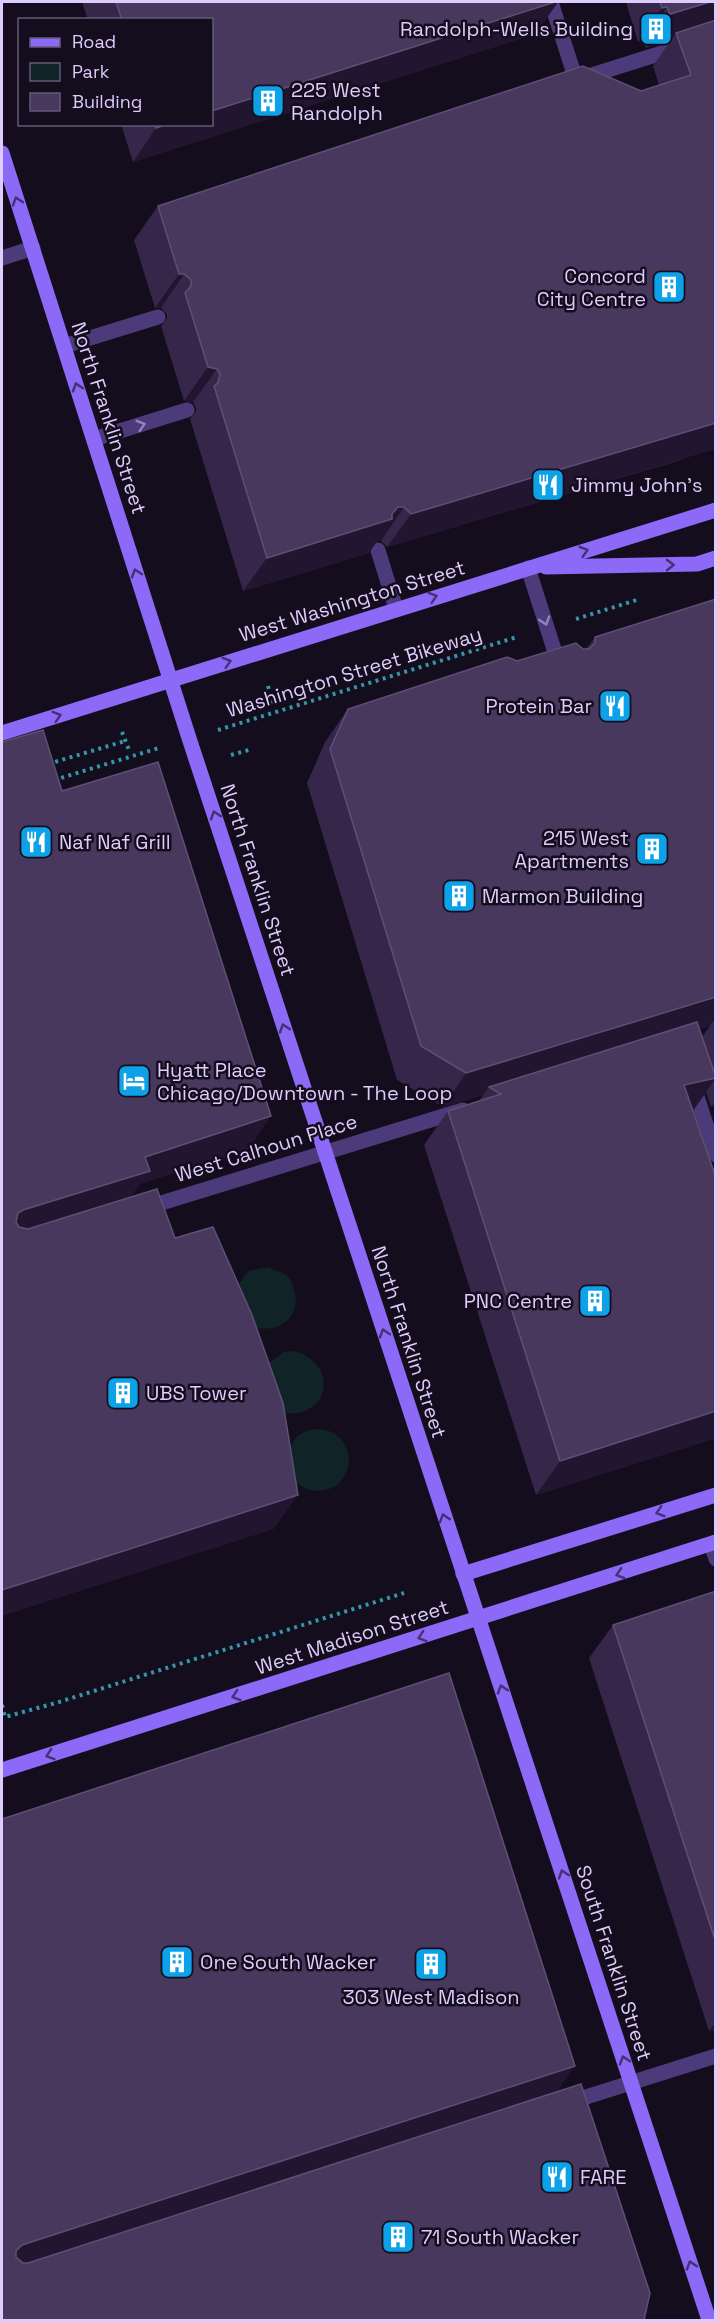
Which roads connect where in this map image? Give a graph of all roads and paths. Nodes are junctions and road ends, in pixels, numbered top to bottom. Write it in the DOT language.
graph roads {
  1 [pos="550,2"];
  2 [pos="716,36"];
  3 [pos="2,153"];
  4 [pos="33,248"];
  5 [pos="2,258"];
  6 [pos="158,317"];
  7 [pos="64,346"];
  8 [pos="187,410"];
  9 [pos="94,439"];
  10 [pos="716,510"];
  11 [pos="378,550"];
  12 [pos="716,558"];
  13 [pos="528,568"];
  14 [pos="648,596"];
  15 [pos="396,609"];
  16 [pos="548,628"];
  17 [pos="562,674"];
  18 [pos="171,679"];
  19 [pos="267,686"];
  20 [pos="273,705"];
  21 [pos="122,732"];
  22 [pos="2,733"];
  23 [pos="189,738"];
  24 [pos="125,741"];
  25 [pos="129,750"];
  26 [pos="249,750"];
  27 [pos="231,755"];
  28 [pos="46,765"];
  29 [pos="44,784"];
  30 [pos="687,1066"];
  31 [pos="480,1105"];
  32 [pos="324,1152"];
  33 [pos="716,1155"];
  34 [pos="134,1211"];
  35 [pos="716,1495"];
  36 [pos="714,1548"];
  37 [pos="463,1574"];
  38 [pos="404,1593"];
  39 [pos="478,1620"];
  40 [pos="2,1705"];
  41 [pos="2,1770"];
  42 [pos="716,2056"];
  43 [pos="632,2083"];
  44 [pos="556,2107"];
  45 [pos="709,2320"];
  1 -- 2 [label="lane"];
  4 -- 3 [label="main road, North Franklin Street, one-way"];
  4 -- 5 [label="lane"];
  4 -- 7 [label="main road, North Franklin Street"];
  6 -- 7 [label="lane"];
  9 -- 7 [label="main road, North Franklin Street, one-way"];
  9 -- 8 [label="lane, one-way"];
  18 -- 9 [label="main road, North Franklin Street, one-way"];
  13 -- 10 [label="main road, West Washington Street, one-way"];
  11 -- 15 [label="lane"];
  13 -- 12 [label="main road, one-way"];
  15 -- 13 [label="main road, West Washington Street, one-way"];
  13 -- 16 [label="lane, one-way"];
  14 -- 16 [label="path, Washington Street Bikeway"];
  18 -- 15 [label="main road, West Washington Street, one-way"];
  16 -- 17 [label="lane"];
  16 -- 23 [label="path, Washington Street Bikeway"];
  22 -- 18 [label="main road, West Washington Street, one-way"];
  18 -- 23 [label="main road, North Franklin Street"];
  19 -- 20 [label="path"];
  21 -- 24 [label="path"];
  23 -- 29 [label="path, Washington Street Bikeway"];
  32 -- 23 [label="main road, North Franklin Street, one-way"];
  24 -- 25 [label="path"];
  24 -- 28 [label="path"];
  26 -- 27 [label="path"];
  30 -- 33 [label="lane"];
  31 -- 32 [label="lane, West Calhoun Place"];
  32 -- 34 [label="lane, West Calhoun Place"];
  37 -- 32 [label="main road, North Franklin Street, one-way"];
  35 -- 37 [label="main road, one-way"];
  36 -- 39 [label="main road, West Madison Street, one-way"];
  37 -- 39 [label="main road, North Franklin Street"];
  38 -- 40 [label="path"];
  39 -- 41 [label="main road, West Madison Street, one-way"];
  43 -- 39 [label="main road, South Franklin Street, one-way"];
  42 -- 43 [label="lane"];
  43 -- 44 [label="lane"];
  45 -- 43 [label="main road, South Franklin Street, one-way"];
}
